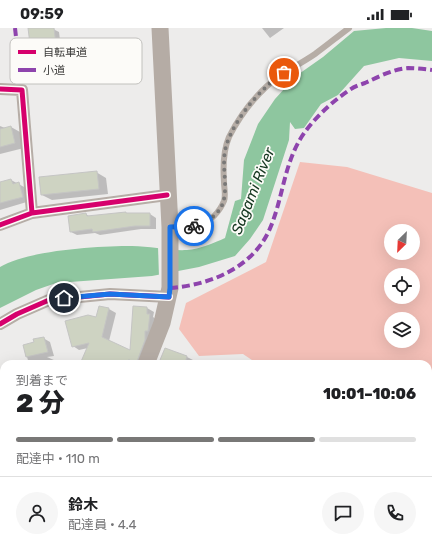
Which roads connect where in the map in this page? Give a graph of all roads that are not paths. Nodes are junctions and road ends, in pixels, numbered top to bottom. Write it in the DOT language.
graph roads {
  1 [pos="160,28"];
  2 [pos="349,28"];
  3 [pos="0,89"];
  4 [pos="168,195"];
  5 [pos="32,213"];
  6 [pos="0,225"];
  7 [pos="170,229"];
  8 [pos="170,290"];
  9 [pos="0,324"];
  10 [pos="148,360"];
  1 -- 4 [label="main road"];
  2 -- 7 [label="lane"];
  3 -- 5 [label="street"];
  4 -- 5 [label="street"];
  4 -- 7 [label="main road"];
  5 -- 6 [label="street"];
  7 -- 8 [label="main road"];
  8 -- 9 [label="street"];
  8 -- 10 [label="main road"];
}
